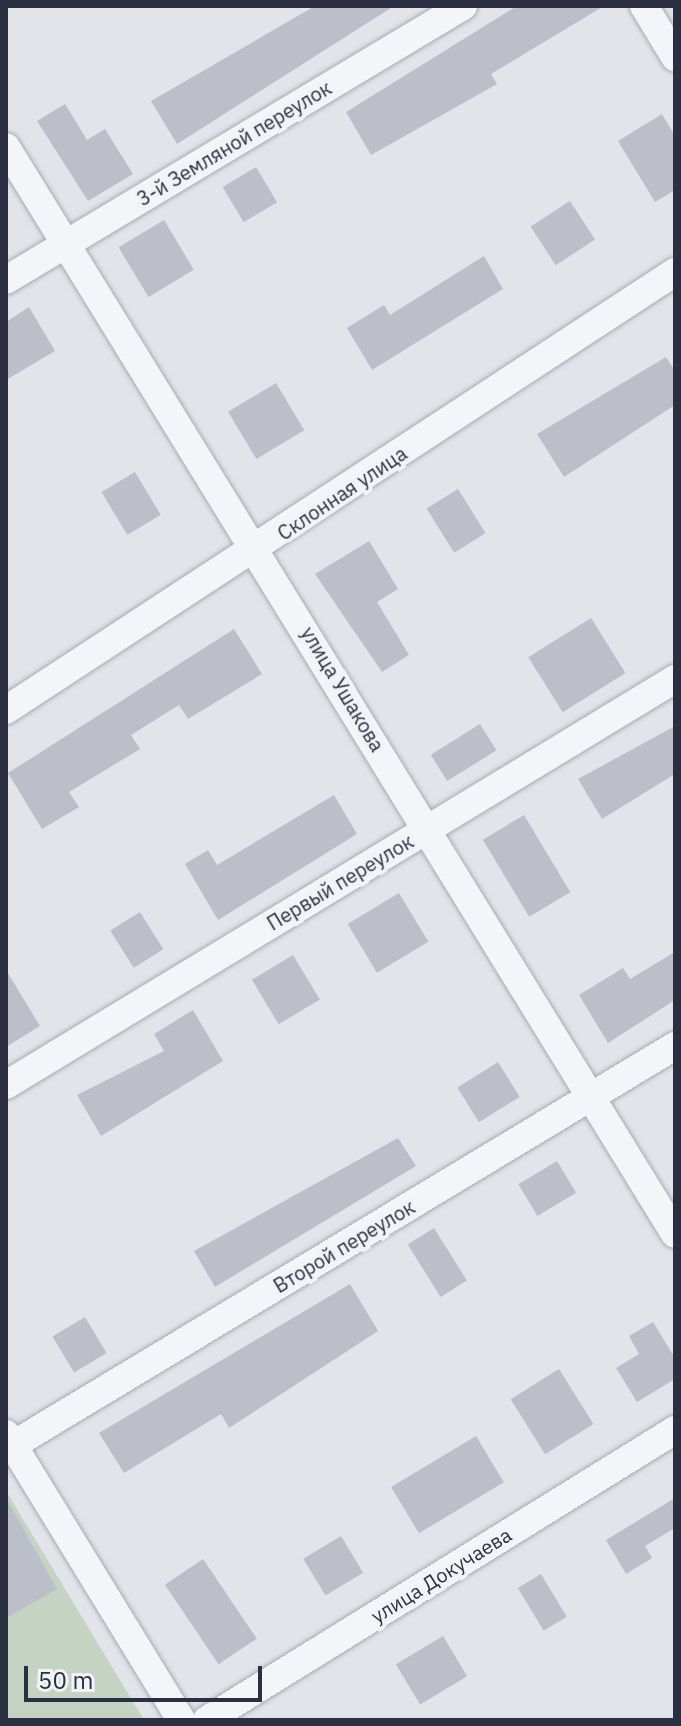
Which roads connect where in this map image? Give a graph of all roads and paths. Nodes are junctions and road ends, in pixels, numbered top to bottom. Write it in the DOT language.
graph roads {
  1 [pos="463,6"];
  2 [pos="644,6"];
  3 [pos="675,57"];
  4 [pos="6,147"];
  5 [pos="67,244"];
  6 [pos="675,272"];
  7 [pos="6,280"];
  8 [pos="257,549"];
  9 [pos="675,679"];
  10 [pos="6,710"];
  11 [pos="428,828"];
  12 [pos="675,1046"];
  13 [pos="6,1085"];
  14 [pos="591,1096"];
  15 [pos="675,1234"];
  16 [pos="675,1430"];
  17 [pos="9,1440"];
  18 [pos="181,1720"];
  19 [pos="207,1720"];
  1 -- 5 [label="street, 3-й Земляной переулок"];
  2 -- 3 [label="street"];
  4 -- 5 [label="street, улица Ушакова"];
  5 -- 7 [label="street, 3-й Земляной переулок"];
  5 -- 8 [label="street, улица Ушакова"];
  6 -- 8 [label="street, Склонная улица"];
  8 -- 10 [label="street, Склонная улица"];
  8 -- 11 [label="street, улица Ушакова"];
  9 -- 11 [label="street, Первый переулок"];
  11 -- 13 [label="street, Первый переулок"];
  11 -- 14 [label="street, улица Ушакова"];
  12 -- 14 [label="street, Второй переулок"];
  14 -- 15 [label="street, улица Ушакова"];
  14 -- 17 [label="street, Второй переулок"];
  16 -- 19 [label="street, улица Докучаева"];
  17 -- 18 [label="street"];
}
